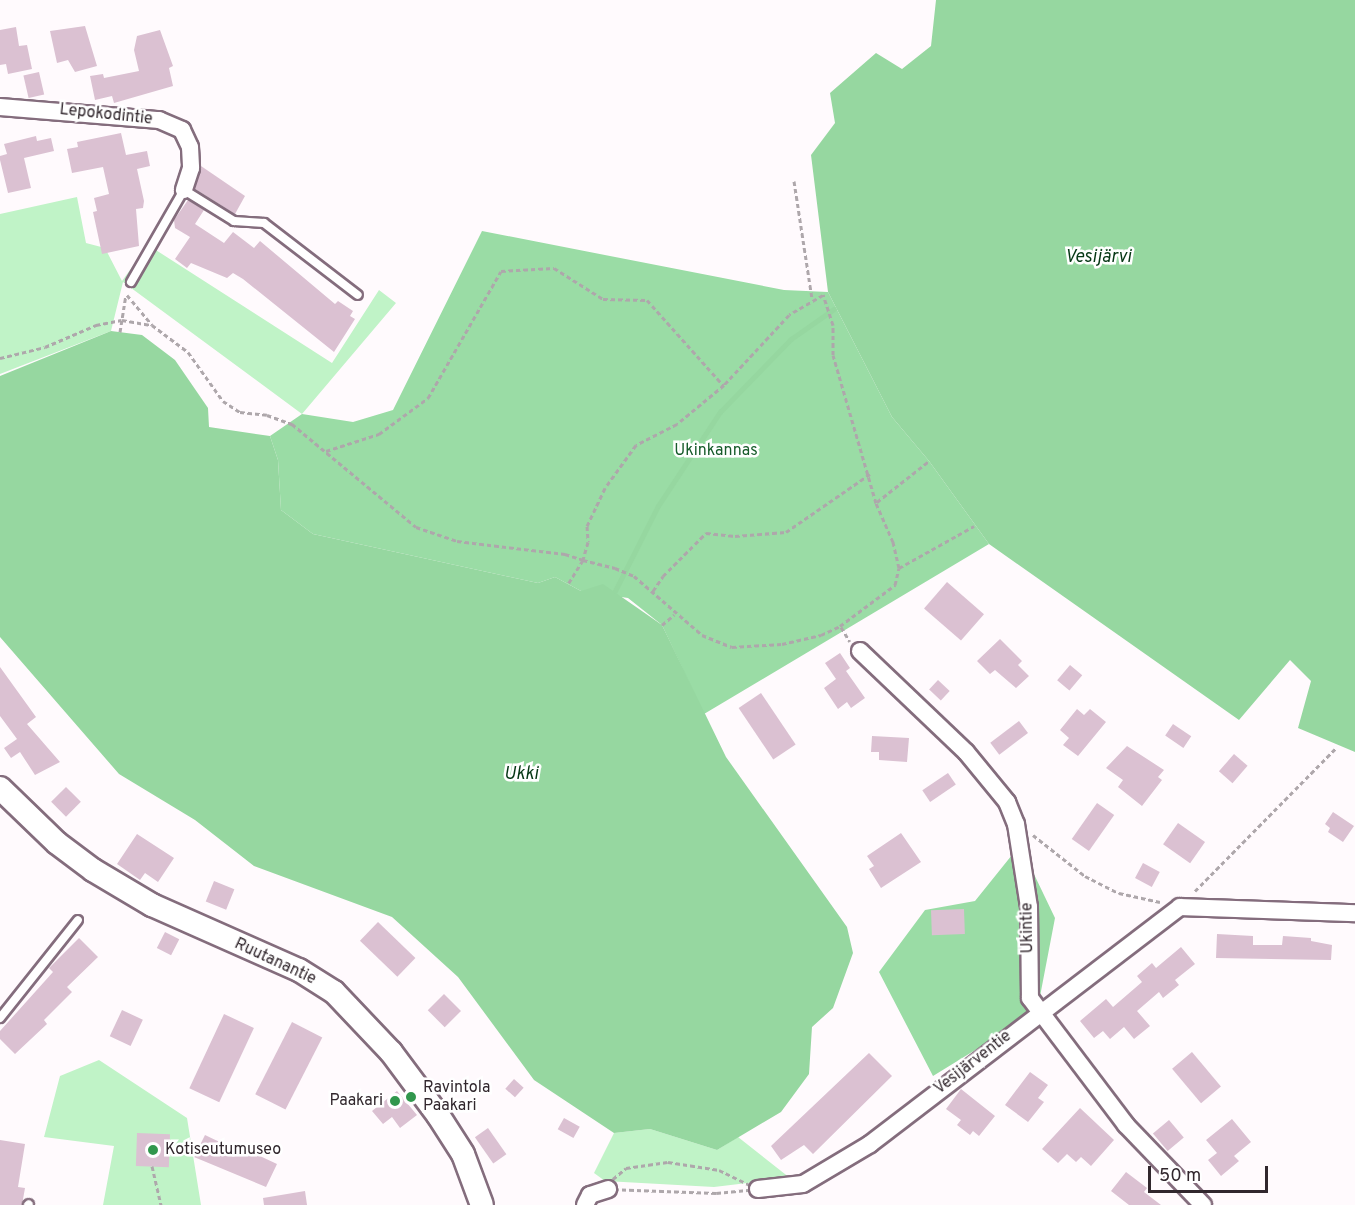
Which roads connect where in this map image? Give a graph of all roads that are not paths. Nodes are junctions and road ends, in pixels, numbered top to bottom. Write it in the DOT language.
graph roads {
  1 [pos="0,107"];
  2 [pos="184,190"];
  3 [pos="131,282"];
  4 [pos="358,295"];
  5 [pos="860,651"];
  6 [pos="0,788"];
  7 [pos="1355,913"];
  8 [pos="78,920"];
  9 [pos="1037,1012"];
  10 [pos="0,1018"];
  11 [pos="608,1189"];
  12 [pos="758,1189"];
  13 [pos="482,1205"];
  14 [pos="585,1205"];
  15 [pos="1203,1205"];
  1 -- 2 [label="street, Lepokodintie"];
  2 -- 3 [label="lane"];
  2 -- 4 [label="lane"];
  5 -- 9 [label="street, Ukintie"];
  6 -- 13 [label="main road, Ruutanantie"];
  7 -- 9 [label="street, Vesijärventie"];
  8 -- 10 [label="lane"];
  9 -- 12 [label="street, Vesijärventie"];
  9 -- 15 [label="street, Ukintie"];
  11 -- 14 [label="street"];
}
